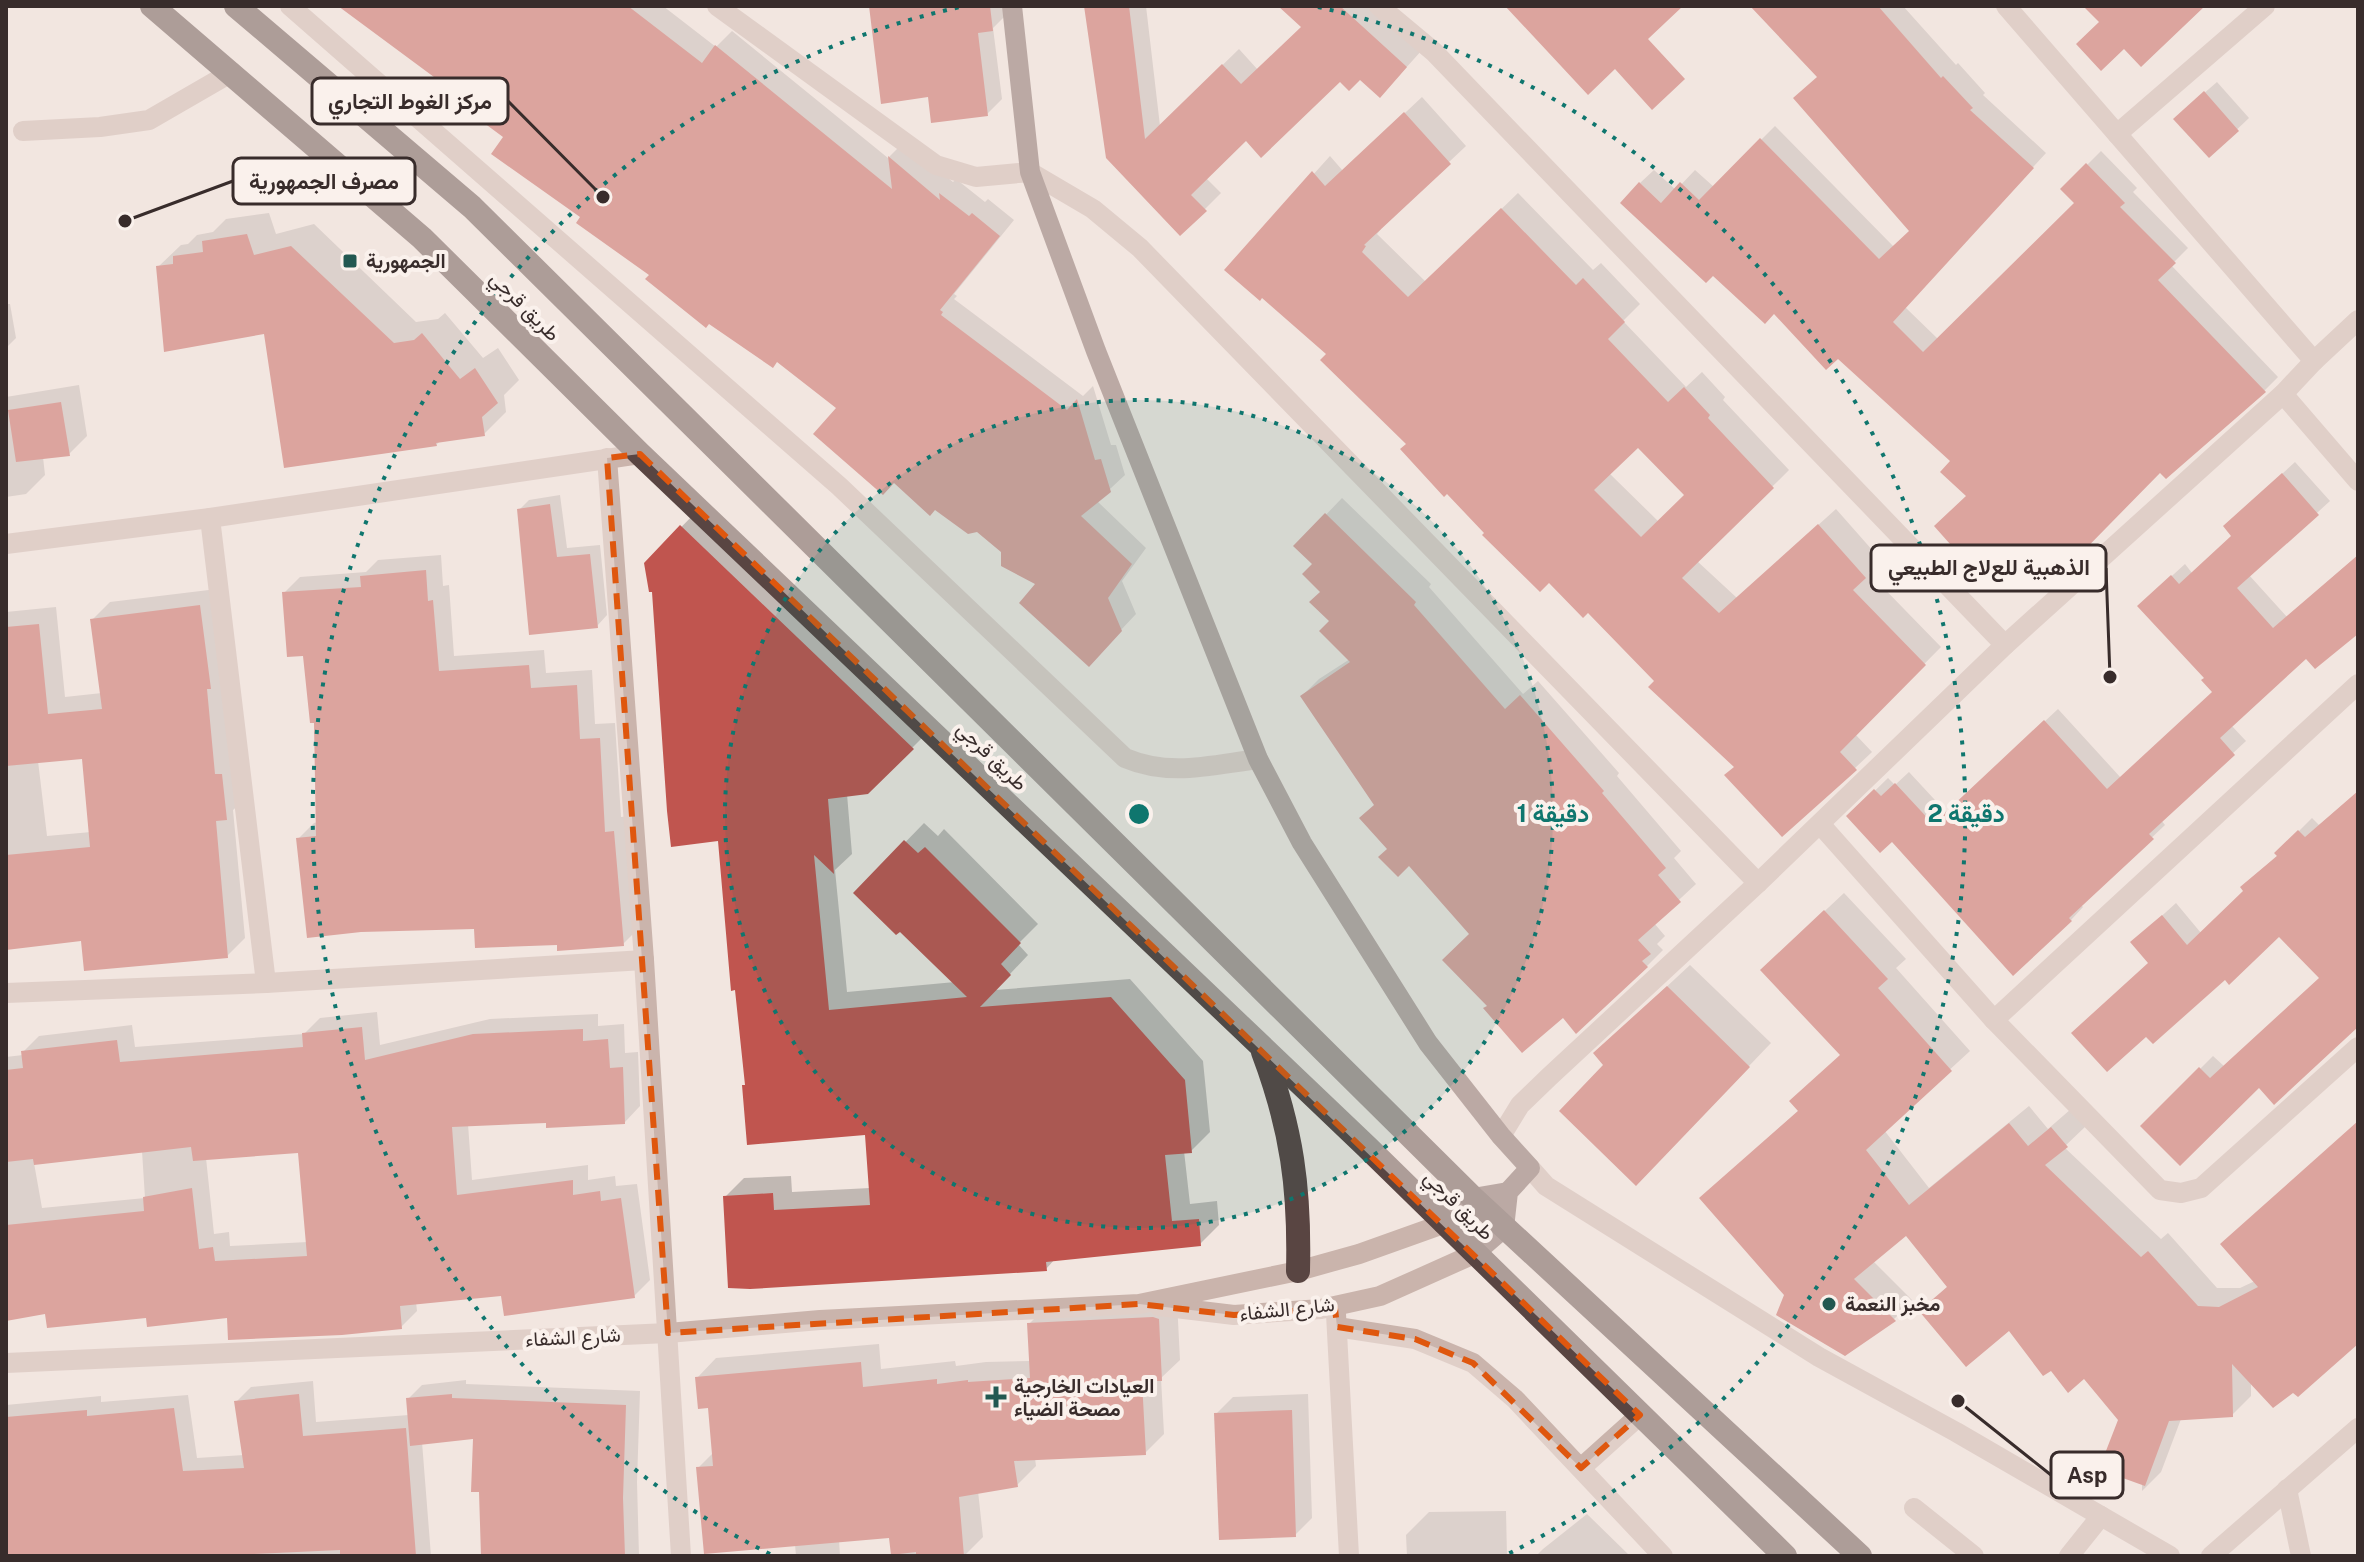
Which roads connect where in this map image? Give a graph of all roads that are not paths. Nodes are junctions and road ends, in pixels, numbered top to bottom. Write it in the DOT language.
graph roads {
  1 [pos="152,6"];
  2 [pos="236,6"];
  3 [pos="290,6"];
  4 [pos="717,6"];
  5 [pos="1012,6"];
  6 [pos="1379,6"];
  7 [pos="2006,6"];
  8 [pos="2265,6"];
  9 [pos="232,72"];
  10 [pos="23,131"];
  11 [pos="2117,134"];
  12 [pos="1030,172"];
  13 [pos="2358,320"];
  14 [pos="2314,361"];
  15 [pos="2283,394"];
  16 [pos="640,454"];
  17 [pos="607,458"];
  18 [pos="2358,481"];
  19 [pos="210,518"];
  20 [pos="6,544"];
  21 [pos="2005,645"];
  22 [pos="2358,684"];
  23 [pos="1258,759"];
  24 [pos="1820,824"];
  25 [pos="1758,883"];
  26 [pos="644,960"];
  27 [pos="266,983"];
  28 [pos="6,993"];
  29 [pos="1994,1020"];
  30 [pos="1261,1046"];
  31 [pos="2358,1047"];
  32 [pos="1501,1136"];
  33 [pos="1530,1168"];
  34 [pos="1508,1192"];
  35 [pos="1473,1198"];
  36 [pos="1443,1224"];
  37 [pos="1504,1228"];
  38 [pos="1474,1254"];
  39 [pos="1298,1271"];
  40 [pos="1139,1304"];
  41 [pos="1336,1316"];
  42 [pos="668,1333"];
  43 [pos="6,1363"];
  44 [pos="1640,1415"];
  45 [pos="2358,1428"];
  46 [pos="1581,1468"];
  47 [pos="2287,1489"];
  48 [pos="1914,1508"];
  49 [pos="2101,1516"];
  50 [pos="681,1556"];
  51 [pos="1349,1556"];
  52 [pos="1663,1556"];
  53 [pos="1785,1556"];
  54 [pos="1860,1556"];
  55 [pos="1974,1556"];
  56 [pos="2069,1556"];
  57 [pos="2170,1556"];
  58 [pos="2211,1556"];
  59 [pos="2301,1556"];
  1 -- 9 [label="highway, طريق قرجي"];
  2 -- 35 [label="highway, طريق قرجي"];
  3 -- 23 [label="street"];
  4 -- 12 [label="street"];
  5 -- 12 [label="main road"];
  6 -- 21 [label="street"];
  7 -- 11 [label="street"];
  8 -- 11 [label="street"];
  9 -- 10 [label="street"];
  9 -- 16 [label="highway, طريق قرجي"];
  11 -- 14 [label="street"];
  12 -- 23 [label="main road"];
  12 -- 25 [label="street"];
  13 -- 14 [label="street"];
  14 -- 15 [label="street"];
  15 -- 18 [label="street"];
  15 -- 21 [label="street"];
  16 -- 17 [label="street"];
  16 -- 30 [label="highway, طريق قرجي"];
  17 -- 19 [label="street"];
  17 -- 26 [label="street"];
  19 -- 20 [label="street"];
  19 -- 27 [label="street"];
  21 -- 24 [label="street"];
  22 -- 29 [label="street"];
  23 -- 32 [label="main road"];
  24 -- 25 [label="street"];
  24 -- 29 [label="street"];
  25 -- 32 [label="street"];
  26 -- 27 [label="street"];
  26 -- 42 [label="street"];
  27 -- 28 [label="street"];
  29 -- 31 [label="street"];
  30 -- 36 [label="highway, طريق قرجي"];
  30 -- 39 [label="highway"];
  32 -- 33 [label="main road"];
  33 -- 34 [label="main road"];
  33 -- 49 [label="street"];
  34 -- 35 [label="main road"];
  34 -- 37 [label="main road"];
  35 -- 36 [label="main road"];
  35 -- 37 [label="highway, طريق قرجي"];
  36 -- 38 [label="highway, طريق قرجي"];
  36 -- 39 [label="street, شارع الشفاء"];
  37 -- 38 [label="main road"];
  37 -- 54 [label="highway, طريق قرجي"];
  38 -- 41 [label="street, شارع الشفاء"];
  38 -- 44 [label="highway, طريق قرجي"];
  39 -- 40 [label="street, شارع الشفاء"];
  40 -- 41 [label="street, شارع الشفاء"];
  40 -- 42 [label="street, شارع الشفاء"];
  41 -- 46 [label="street"];
  41 -- 51 [label="street"];
  42 -- 43 [label="street, شارع الشفاء"];
  42 -- 50 [label="street"];
  44 -- 46 [label="street"];
  44 -- 53 [label="highway, طريق قرجي"];
  45 -- 47 [label="street"];
  46 -- 52 [label="street"];
  47 -- 58 [label="street"];
  47 -- 59 [label="street"];
  48 -- 55 [label="street"];
  49 -- 56 [label="street"];
  49 -- 57 [label="street"];
}
